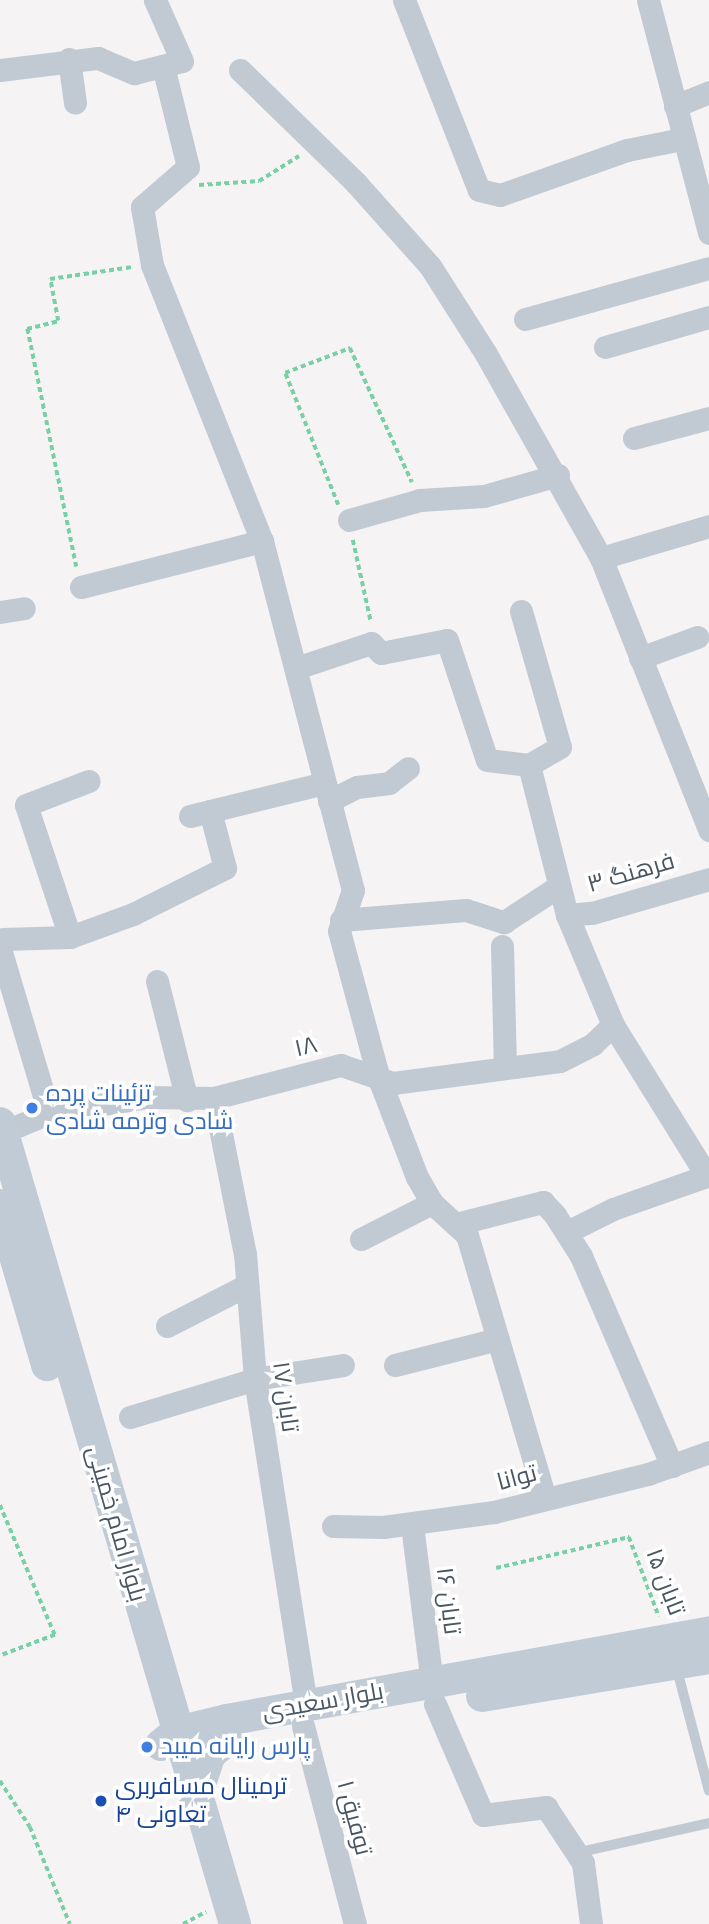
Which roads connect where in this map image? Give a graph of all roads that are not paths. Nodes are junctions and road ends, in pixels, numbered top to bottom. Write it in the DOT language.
graph roads {
  1 [pos="155,0"];
  2 [pos="404,0"];
  3 [pos="648,0"];
  4 [pos="69,59"];
  5 [pos="163,66"];
  6 [pos="0,70"];
  7 [pos="240,70"];
  8 [pos="709,92"];
  9 [pos="75,103"];
  10 [pos="675,106"];
  11 [pos="682,139"];
  12 [pos="709,233"];
  13 [pos="709,268"];
  14 [pos="709,317"];
  15 [pos="525,319"];
  16 [pos="605,347"];
  17 [pos="709,418"];
  18 [pos="634,439"];
  19 [pos="558,475"];
  20 [pos="349,520"];
  21 [pos="709,526"];
  22 [pos="262,541"];
  23 [pos="601,558"];
  24 [pos="81,587"];
  25 [pos="24,608"];
  26 [pos="521,611"];
  27 [pos="0,612"];
  28 [pos="697,638"];
  29 [pos="640,658"];
  30 [pos="296,668"];
  31 [pos="529,765"];
  32 [pos="408,768"];
  33 [pos="89,780"];
  34 [pos="327,792"];
  35 [pos="709,830"];
  36 [pos="709,878"];
  37 [pos="559,886"];
  38 [pos="567,915"];
  39 [pos="341,920"];
  40 [pos="70,937"];
  41 [pos="502,946"];
  42 [pos="157,981"];
  43 [pos="613,1025"];
  44 [pos="505,1068"];
  45 [pos="378,1076"];
  46 [pos="214,1098"];
  47 [pos="187,1100"];
  48 [pos="50,1113"];
  49 [pos="1,1128"];
  50 [pos="708,1175"];
  51 [pos="432,1203"];
  52 [pos="0,1205"];
  53 [pos="456,1224"];
  54 [pos="567,1232"];
  55 [pos="361,1239"];
  56 [pos="247,1285"];
  57 [pos="167,1326"];
  58 [pos="498,1339"];
  59 [pos="396,1364"];
  60 [pos="343,1365"];
  61 [pos="255,1379"];
  62 [pos="130,1417"];
  63 [pos="709,1452"];
  64 [pos="672,1466"];
  65 [pos="545,1498"];
  66 [pos="412,1525"];
  67 [pos="332,1526"];
  68 [pos="709,1632"];
  69 [pos="672,1651"];
  70 [pos="709,1658"];
  71 [pos="162,1683"];
  72 [pos="433,1693"];
  73 [pos="304,1715"];
  74 [pos="227,1730"];
  75 [pos="173,1742"];
  76 [pos="709,1791"];
  77 [pos="195,1799"];
  78 [pos="709,1823"];
  79 [pos="576,1853"];
  80 [pos="221,1919"];
  81 [pos="355,1924"];
  82 [pos="591,1924"];
  1 -- 5 [label="street"];
  2 -- 11 [label="street"];
  3 -- 10 [label="street"];
  4 -- 5 [label="street"];
  4 -- 6 [label="street"];
  4 -- 9 [label="street"];
  5 -- 22 [label="street"];
  7 -- 19 [label="street"];
  8 -- 10 [label="street"];
  10 -- 11 [label="street"];
  11 -- 12 [label="street"];
  13 -- 15 [label="street"];
  14 -- 16 [label="street"];
  17 -- 18 [label="street"];
  19 -- 20 [label="street"];
  19 -- 23 [label="street"];
  21 -- 23 [label="street"];
  22 -- 24 [label="street"];
  22 -- 30 [label="street"];
  23 -- 29 [label="street"];
  25 -- 27 [label="street"];
  26 -- 31 [label="street"];
  28 -- 29 [label="street"];
  29 -- 35 [label="street"];
  30 -- 31 [label="street"];
  30 -- 34 [label="street"];
  31 -- 37 [label="street"];
  32 -- 34 [label="street"];
  33 -- 40 [label="street"];
  34 -- 39 [label="street"];
  34 -- 40 [label="street"];
  36 -- 38 [label="street, فرهنگ ۳"];
  37 -- 38 [label="street"];
  37 -- 39 [label="street"];
  38 -- 43 [label="street"];
  39 -- 45 [label="street"];
  40 -- 48 [label="street"];
  41 -- 44 [label="street"];
  42 -- 47 [label="street"];
  43 -- 44 [label="street, ۱۸"];
  43 -- 50 [label="street"];
  44 -- 45 [label="street, ۱۸"];
  45 -- 46 [label="street, ۱۸"];
  45 -- 51 [label="street"];
  46 -- 47 [label="street, ۱۸"];
  46 -- 56 [label="street, تابان ۱۷"];
  47 -- 48 [label="street, ۱۸"];
  48 -- 49 [label="street, ۱۸"];
  49 -- 71 [label="main road, بلوار امام خمینی"];
  50 -- 54 [label="street"];
  51 -- 53 [label="street"];
  51 -- 55 [label="street"];
  52 -- 75 [label="main road, بلوار امام خمینی"];
  53 -- 54 [label="street"];
  53 -- 58 [label="street"];
  54 -- 64 [label="street"];
  56 -- 57 [label="street"];
  56 -- 61 [label="street, تابان ۱۷"];
  58 -- 59 [label="street"];
  58 -- 65 [label="street"];
  60 -- 61 [label="street"];
  61 -- 62 [label="street"];
  61 -- 73 [label="street, تابان ۱۷"];
  63 -- 64 [label="street, توانا"];
  64 -- 65 [label="street, توانا"];
  65 -- 66 [label="street, توانا"];
  66 -- 67 [label="street, توانا"];
  66 -- 72 [label="street, تابان ۱۶"];
  68 -- 69 [label="main road, بلوار سعیدی"];
  69 -- 70 [label="main road, بلوار سعیدی"];
  69 -- 72 [label="main road, بلوار سعیدی"];
  69 -- 76 [label="lane"];
  71 -- 74 [label="main road"];
  71 -- 75 [label="main road, بلوار امام خمینی"];
  72 -- 73 [label="main road, بلوار سعیدی"];
  72 -- 79 [label="street, تابان ۱۶"];
  73 -- 74 [label="main road, بلوار سعیدی"];
  73 -- 81 [label="street, توفیق ۱"];
  74 -- 75 [label="main road, بلوار سعیدی"];
  74 -- 77 [label="main road"];
  75 -- 77 [label="main road, بلوار امام خمینی"];
  75 -- 80 [label="main road, بلوار امام خمینی"];
  77 -- 80 [label="main road, بلوار امام خمینی"];
  78 -- 79 [label="lane"];
  79 -- 82 [label="street"];
}
